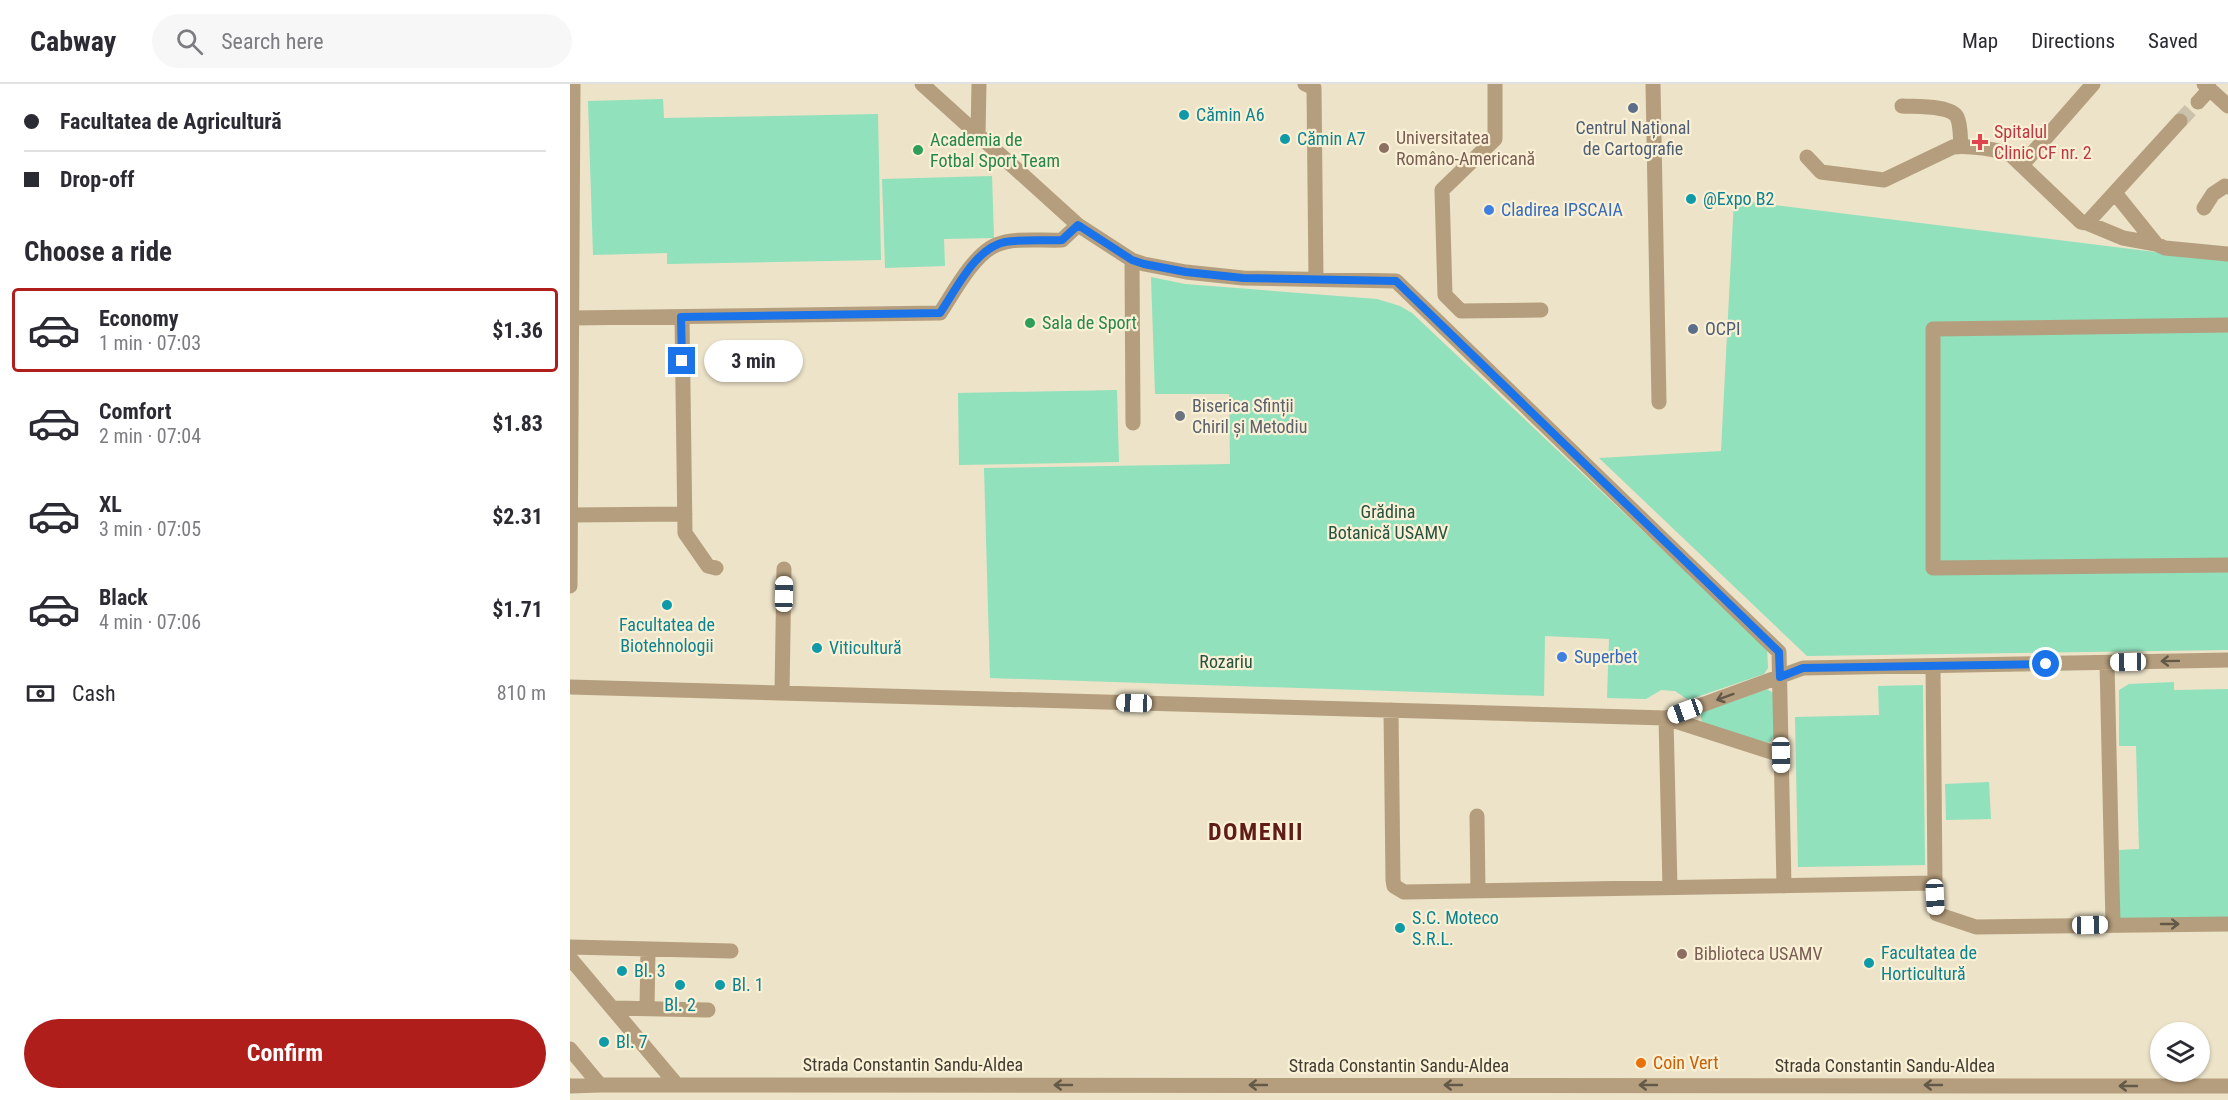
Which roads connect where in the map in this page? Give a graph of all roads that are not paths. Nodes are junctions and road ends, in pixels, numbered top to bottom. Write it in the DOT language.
graph roads {
  1 [pos="922,84"];
  2 [pos="941,84"];
  3 [pos="979,84"];
  4 [pos="1305,84"];
  5 [pos="1495,84"];
  6 [pos="1653,84"];
  7 [pos="2093,84"];
  8 [pos="2207,87"];
  9 [pos="572,90"];
  10 [pos="940,100"];
  11 [pos="2198,102"];
  12 [pos="1902,106"];
  13 [pos="2228,106"];
  14 [pos="2180,121"];
  15 [pos="978,134"];
  16 [pos="1960,146"];
  17 [pos="1807,157"];
  18 [pos="2022,165"];
  19 [pos="2228,187"];
  20 [pos="2115,193"];
  21 [pos="2204,208"];
  22 [pos="2087,223"];
  23 [pos="1078,225"];
  24 [pos="2157,244"];
  25 [pos="2228,254"];
  26 [pos="1132,260"];
  27 [pos="1316,279"];
  28 [pos="1541,310"];
  29 [pos="681,317"];
  30 [pos="572,318"];
  31 [pos="2228,325"];
  32 [pos="1659,402"];
  33 [pos="1133,423"];
  34 [pos="685,514"];
  35 [pos="571,515"];
  36 [pos="2228,565"];
  37 [pos="716,568"];
  38 [pos="784,569"];
  39 [pos="570,586"];
  40 [pos="2228,660"];
  41 [pos="2108,663"];
  42 [pos="1933,666"];
  43 [pos="1780,677"];
  44 [pos="570,687"];
  45 [pos="782,693"];
  46 [pos="1391,710"];
  47 [pos="1666,718"];
  48 [pos="1781,755"];
  49 [pos="1477,816"];
  50 [pos="1935,883"];
  51 [pos="1784,886"];
  52 [pos="1670,888"];
  53 [pos="1478,891"];
  54 [pos="2113,924"];
  55 [pos="2228,924"];
  56 [pos="570,947"];
  57 [pos="648,949"];
  58 [pos="731,951"];
  59 [pos="570,957"];
  60 [pos="614,1008"];
  61 [pos="647,1009"];
  62 [pos="708,1010"];
  63 [pos="570,1049"];
  64 [pos="600,1084"];
  65 [pos="677,1084"];
  66 [pos="570,1086"];
  67 [pos="2228,1086"];
  68 [pos="1193,1093"];
  69 [pos="1706,1093"];
  70 [pos="1737,1093"];
  1 -- 10 [label="street"];
  2 -- 10 [label="street"];
  3 -- 15 [label="street"];
  4 -- 27 [label="street"];
  5 -- 28 [label="street"];
  6 -- 32 [label="street"];
  7 -- 18 [label="street"];
  8 -- 11 [label="street"];
  8 -- 13 [label="street"];
  9 -- 30 [label="street"];
  10 -- 15 [label="street"];
  12 -- 16 [label="street"];
  14 -- 20 [label="street"];
  15 -- 23 [label="street"];
  16 -- 17 [label="street"];
  16 -- 18 [label="street"];
  18 -- 22 [label="street"];
  19 -- 21 [label="street"];
  20 -- 22 [label="street"];
  20 -- 24 [label="street"];
  22 -- 24 [label="street"];
  23 -- 26 [label="street"];
  23 -- 29 [label="street"];
  24 -- 25 [label="street"];
  26 -- 27 [label="street"];
  26 -- 33 [label="street"];
  27 -- 43 [label="street"];
  29 -- 30 [label="street"];
  29 -- 34 [label="street"];
  30 -- 35 [label="street"];
  31 -- 36 [label="street"];
  34 -- 35 [label="street"];
  34 -- 37 [label="street"];
  35 -- 39 [label="street"];
  38 -- 45 [label="street"];
  40 -- 41 [label="street, one-way"];
  41 -- 42 [label="street"];
  41 -- 54 [label="street"];
  42 -- 43 [label="street"];
  42 -- 50 [label="street"];
  43 -- 47 [label="street, one-way"];
  43 -- 48 [label="street"];
  44 -- 45 [label="street"];
  45 -- 46 [label="street"];
  46 -- 47 [label="street"];
  46 -- 53 [label="street"];
  47 -- 48 [label="street"];
  47 -- 52 [label="street"];
  48 -- 51 [label="street"];
  49 -- 53 [label="street"];
  50 -- 51 [label="street"];
  50 -- 54 [label="street"];
  51 -- 52 [label="street"];
  52 -- 53 [label="street"];
  54 -- 55 [label="street, one-way"];
  56 -- 57 [label="street"];
  57 -- 58 [label="street"];
  57 -- 61 [label="street"];
  59 -- 60 [label="street"];
  60 -- 61 [label="street"];
  60 -- 65 [label="street"];
  61 -- 62 [label="street"];
  63 -- 64 [label="street"];
  64 -- 65 [label="street, Strada Constantin Sandu-Aldea"];
  64 -- 66 [label="street, Strada Constantin Sandu-Aldea"];
  68 -- 65 [label="street, Strada Constantin Sandu-Aldea, one-way"];
  67 -- 70 [label="street, Strada Constantin Sandu-Aldea, one-way"];
  69 -- 68 [label="street, Strada Constantin Sandu-Aldea, one-way"];
  69 -- 70 [label="street, Strada Constantin Sandu-Aldea"];
}
